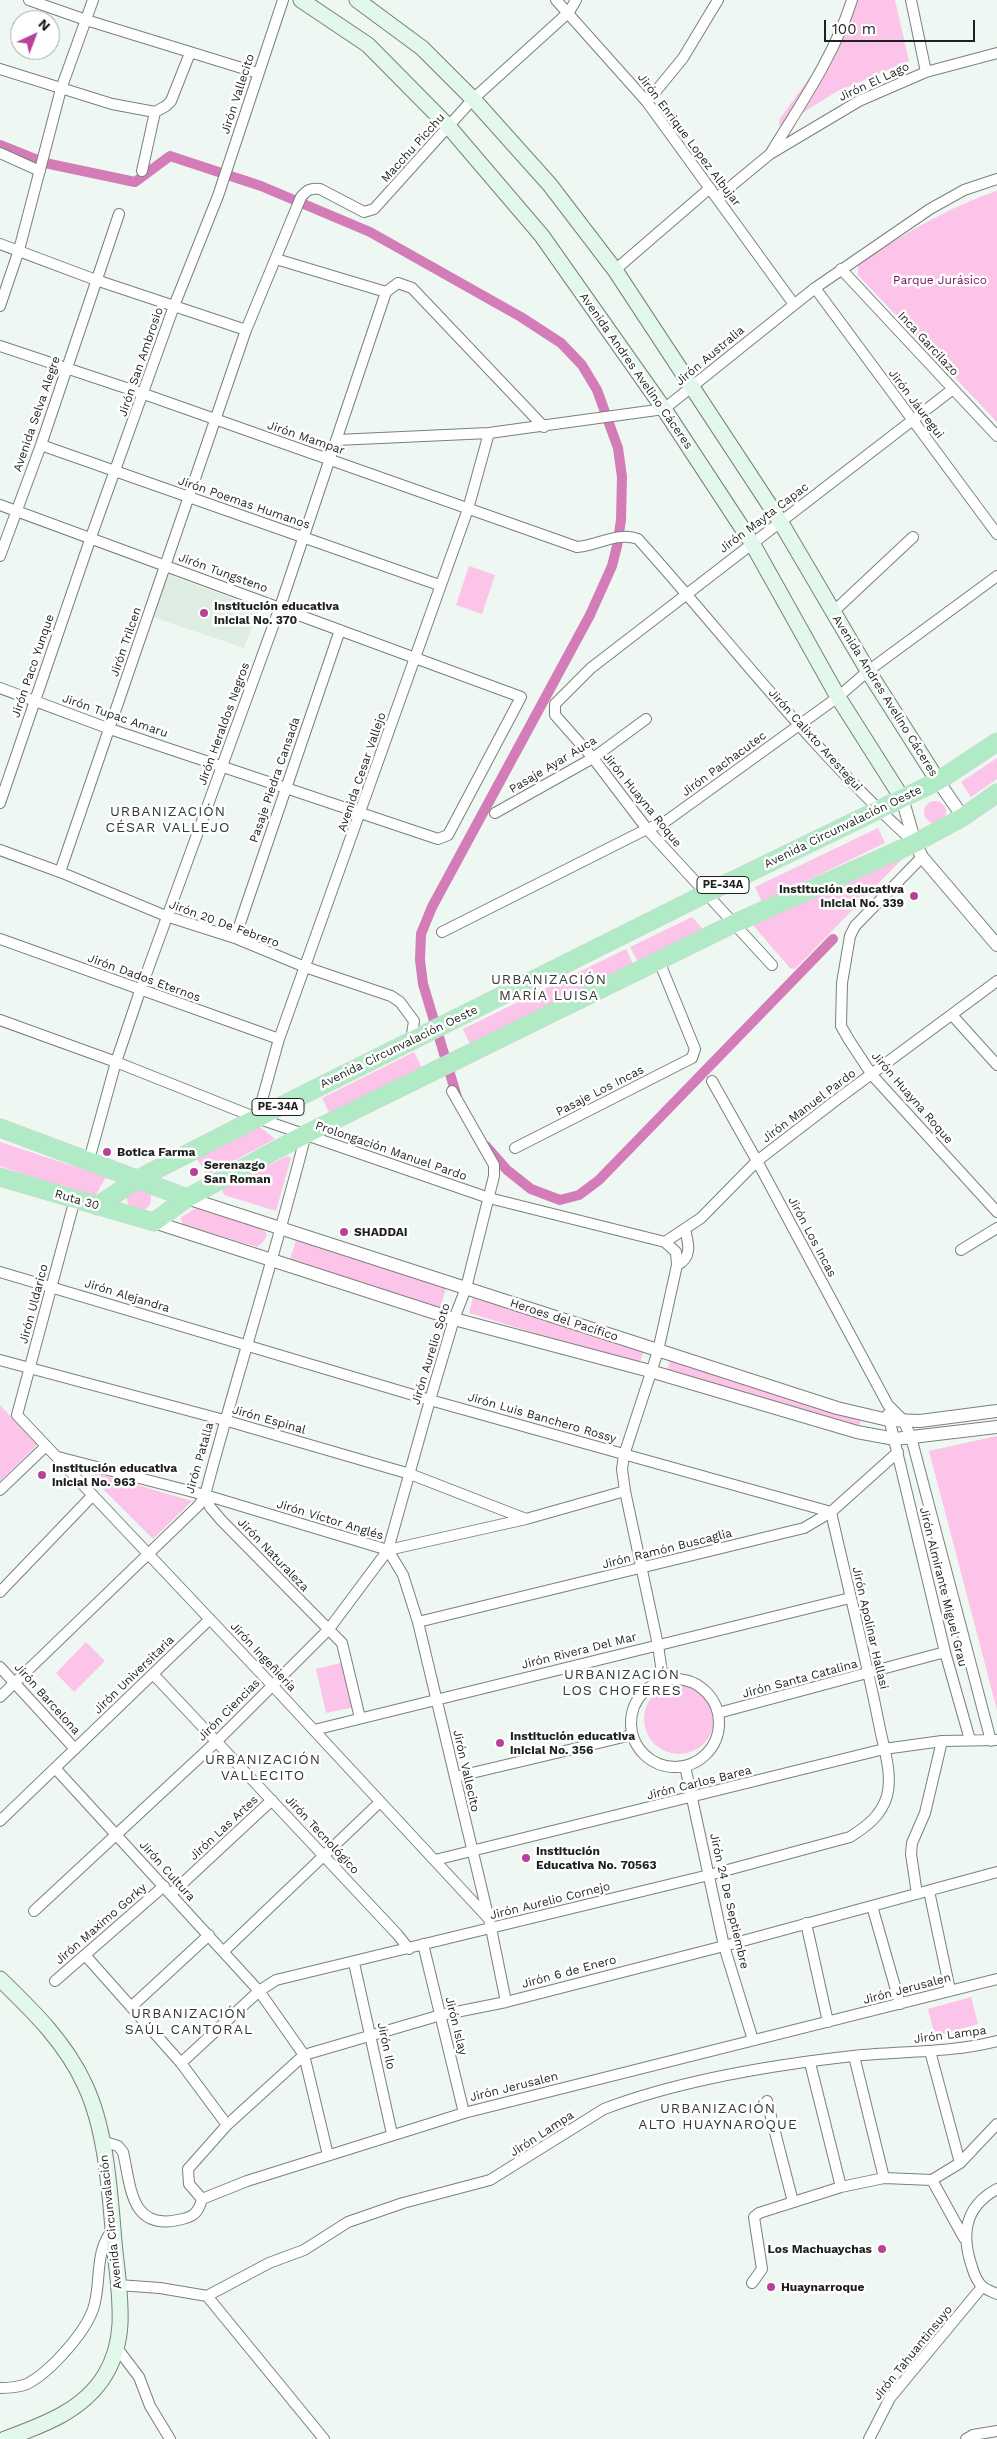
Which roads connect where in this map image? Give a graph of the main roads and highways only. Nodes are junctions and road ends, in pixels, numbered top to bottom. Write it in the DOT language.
graph roads {
  1 [pos="300,0"];
  2 [pos="357,0"];
  3 [pos="997,742"];
  4 [pos="938,781"];
  5 [pos="997,793"];
  6 [pos="902,798"];
  7 [pos="0,1128"];
  8 [pos="0,1177"];
  9 [pos="138,1179"];
  10 [pos="186,1198"];
  11 [pos="97,1206"];
  12 [pos="0,1979"];
  13 [pos="5,2439"];
  1 -- 6 [label="main road, Avenida Andres Avelino Cáceres"];
  2 -- 4 [label="main road, Avenida Andres Avelino Cáceres"];
  3 -- 4 [label="highway, Avenida Circunvalación Oeste / PE-34A"];
  4 -- 6 [label="highway, Avenida Circunvalación Oeste / PE-34A"];
  5 -- 10 [label="highway, PE-34A"];
  6 -- 9 [label="highway, Avenida Circunvalación Oeste / PE-34A"];
  7 -- 9 [label="highway"];
  8 -- 11 [label="highway, Ruta 30"];
  9 -- 10 [label="highway, Heroes del Pacífico"];
  9 -- 11 [label="highway, Avenida Circunvalación Oeste / PE-34A"];
  10 -- 11 [label="highway, Ruta 30 / PE-34A"];
  12 -- 13 [label="main road, Avenida Circunvalación"];
}
